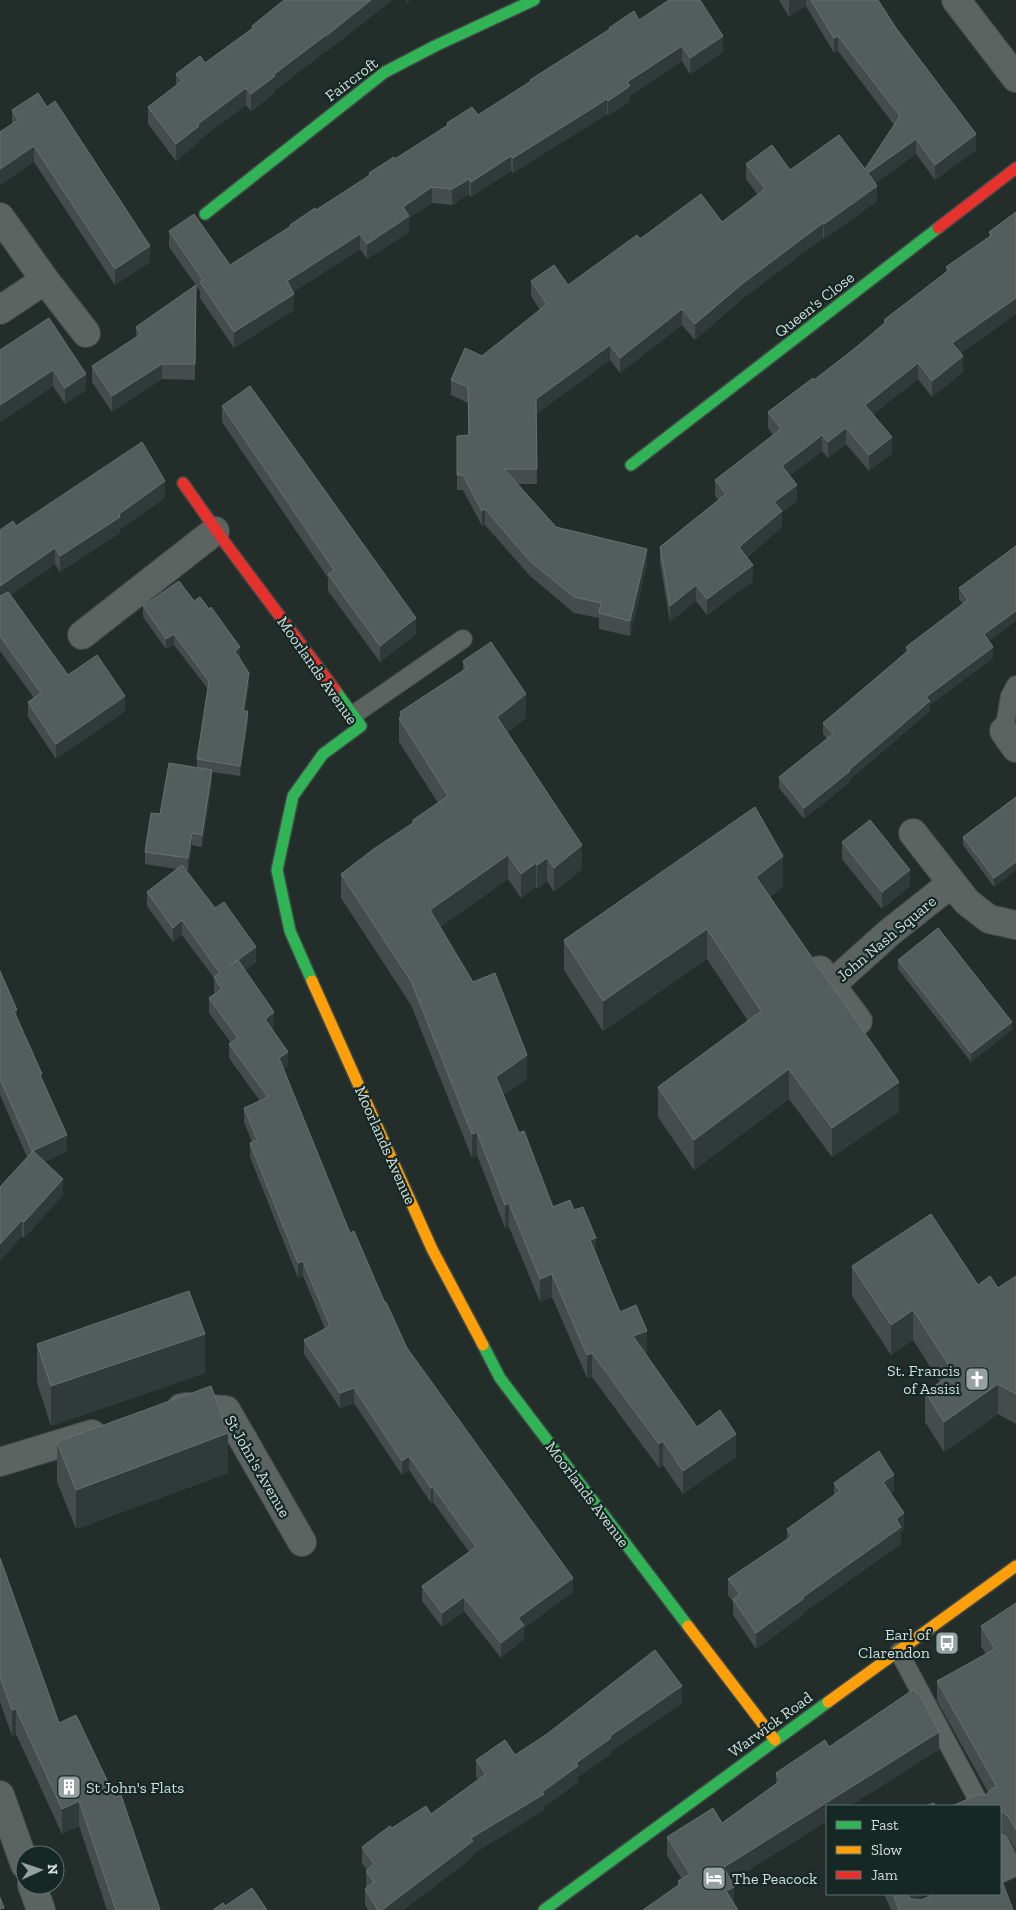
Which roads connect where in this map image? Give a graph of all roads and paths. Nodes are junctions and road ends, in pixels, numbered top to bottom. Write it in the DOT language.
graph roads {
  1 [pos="534,0"];
  2 [pos="956,0"];
  3 [pos="1016,78"];
  4 [pos="1016,168"];
  5 [pos="205,214"];
  6 [pos="0,217"];
  7 [pos="45,280"];
  8 [pos="0,310"];
  9 [pos="86,333"];
  10 [pos="632,465"];
  11 [pos="183,483"];
  12 [pos="215,531"];
  13 [pos="82,635"];
  14 [pos="463,639"];
  15 [pos="1016,685"];
  16 [pos="353,715"];
  17 [pos="1010,740"];
  18 [pos="913,833"];
  19 [pos="952,883"];
  20 [pos="1016,925"];
  21 [pos="804,949"];
  22 [pos="831,985"];
  23 [pos="858,1021"];
  24 [pos="158,1415"];
  25 [pos="119,1426"];
  26 [pos="0,1462"];
  27 [pos="302,1542"];
  28 [pos="1016,1566"];
  29 [pos="899,1652"];
  30 [pos="775,1740"];
  31 [pos="0,1795"];
  32 [pos="980,1805"];
  33 [pos="1001,1844"];
  34 [pos="18,1845"];
  35 [pos="1001,1874"];
  36 [pos="36,1895"];
  37 [pos="41,1910"];
  38 [pos="544,1910"];
  1 -- 5 [label="street, Faircroft"];
  2 -- 3 [label="street"];
  4 -- 10 [label="street, Queen's Close"];
  6 -- 7 [label="street"];
  7 -- 8 [label="street"];
  7 -- 9 [label="street"];
  11 -- 12 [label="street, Moorlands Avenue"];
  12 -- 13 [label="street"];
  12 -- 16 [label="street, Moorlands Avenue"];
  14 -- 16 [label="lane"];
  15 -- 17 [label="lane"];
  16 -- 30 [label="street, Moorlands Avenue"];
  18 -- 19 [label="street, John Nash Square"];
  19 -- 20 [label="street, John Nash Square"];
  19 -- 22 [label="street, John Nash Square"];
  21 -- 22 [label="street, John Nash Square"];
  22 -- 23 [label="street, John Nash Square"];
  24 -- 27 [label="street, St John's Avenue"];
  25 -- 26 [label="street"];
  28 -- 29 [label="street, Warwick Road"];
  29 -- 30 [label="street, Warwick Road"];
  29 -- 32 [label="lane"];
  30 -- 38 [label="street, Warwick Road"];
  31 -- 34 [label="street"];
  33 -- 35 [label="lane"];
  36 -- 37 [label="street"];
}
